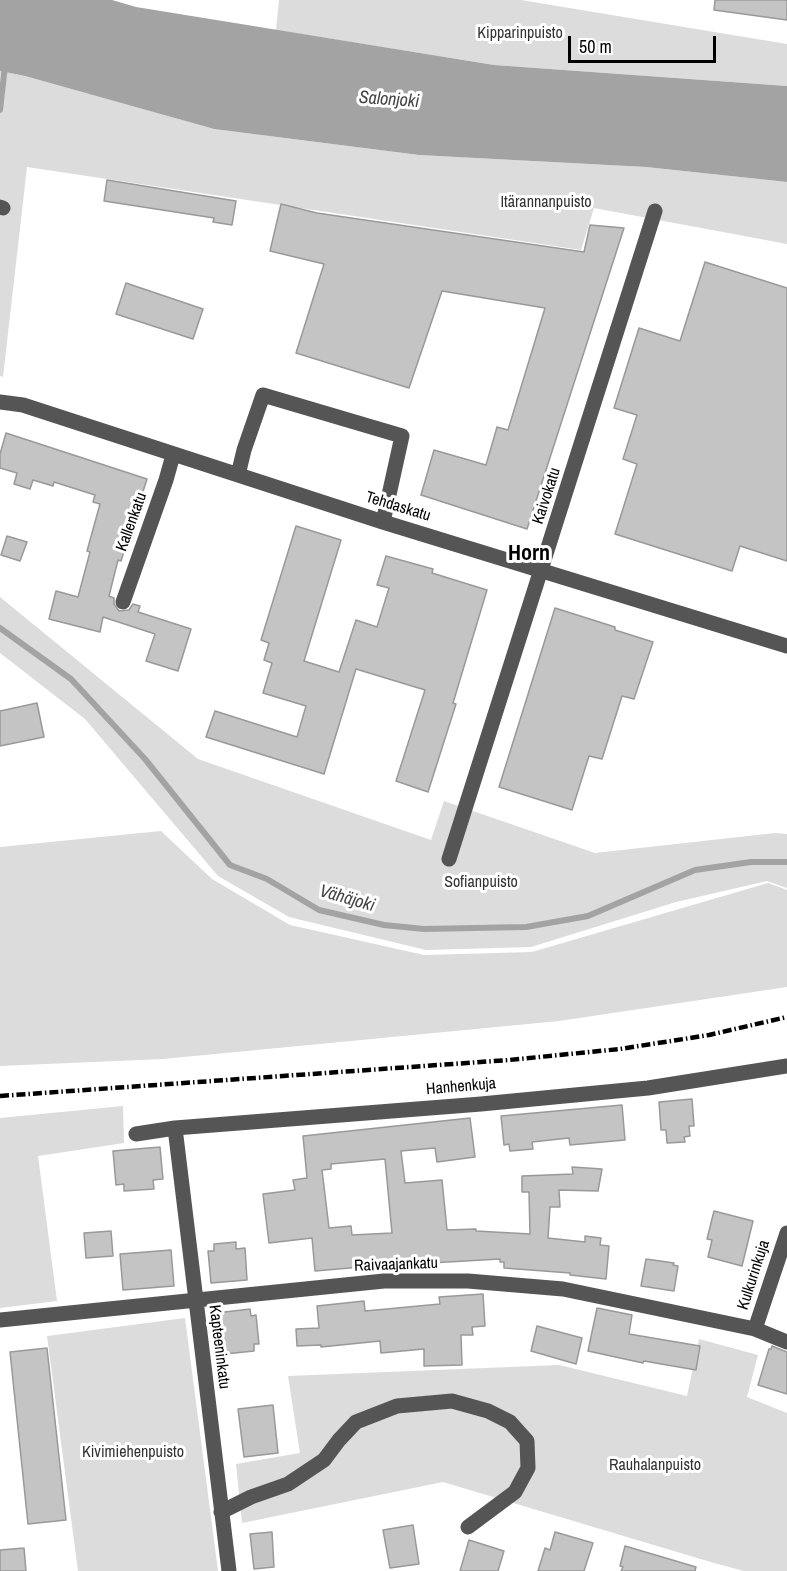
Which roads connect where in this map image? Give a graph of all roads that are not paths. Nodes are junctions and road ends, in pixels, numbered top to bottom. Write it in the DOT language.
graph roads {
  1 [pos="655,211"];
  2 [pos="0,402"];
  3 [pos="174,454"];
  4 [pos="238,475"];
  5 [pos="383,522"];
  6 [pos="542,570"];
  7 [pos="123,602"];
  8 [pos="787,646"];
  9 [pos="449,859"];
  10 [pos="787,1066"];
  11 [pos="175,1128"];
  12 [pos="136,1134"];
  13 [pos="787,1233"];
  14 [pos="195,1299"];
  15 [pos="0,1320"];
  16 [pos="755,1329"];
  17 [pos="787,1342"];
  18 [pos="221,1512"];
  19 [pos="468,1527"];
  20 [pos="229,1571"];
  1 -- 6 [label="street, Kaivokatu"];
  2 -- 3 [label="street, Tehdaskatu"];
  3 -- 4 [label="street, Tehdaskatu"];
  3 -- 7 [label="street, Kallenkatu"];
  4 -- 5 [label="street, Tehdaskatu"];
  4 -- 5 [label="street"];
  5 -- 6 [label="street, Tehdaskatu"];
  6 -- 8 [label="street, Tehdaskatu"];
  6 -- 9 [label="street, Kaivokatu"];
  10 -- 11 [label="street, Hanhenkuja"];
  11 -- 12 [label="street, Hanhenkuja"];
  11 -- 14 [label="street, Kapteeninkatu"];
  13 -- 16 [label="street, Kulkurinkuja"];
  14 -- 15 [label="street, Raivaajankatu"];
  14 -- 16 [label="street, Raivaajankatu"];
  14 -- 18 [label="street, Kapteeninkatu"];
  16 -- 17 [label="street, Raivaajankatu"];
  18 -- 19 [label="street"];
  18 -- 20 [label="street, Kapteeninkatu"];
}
